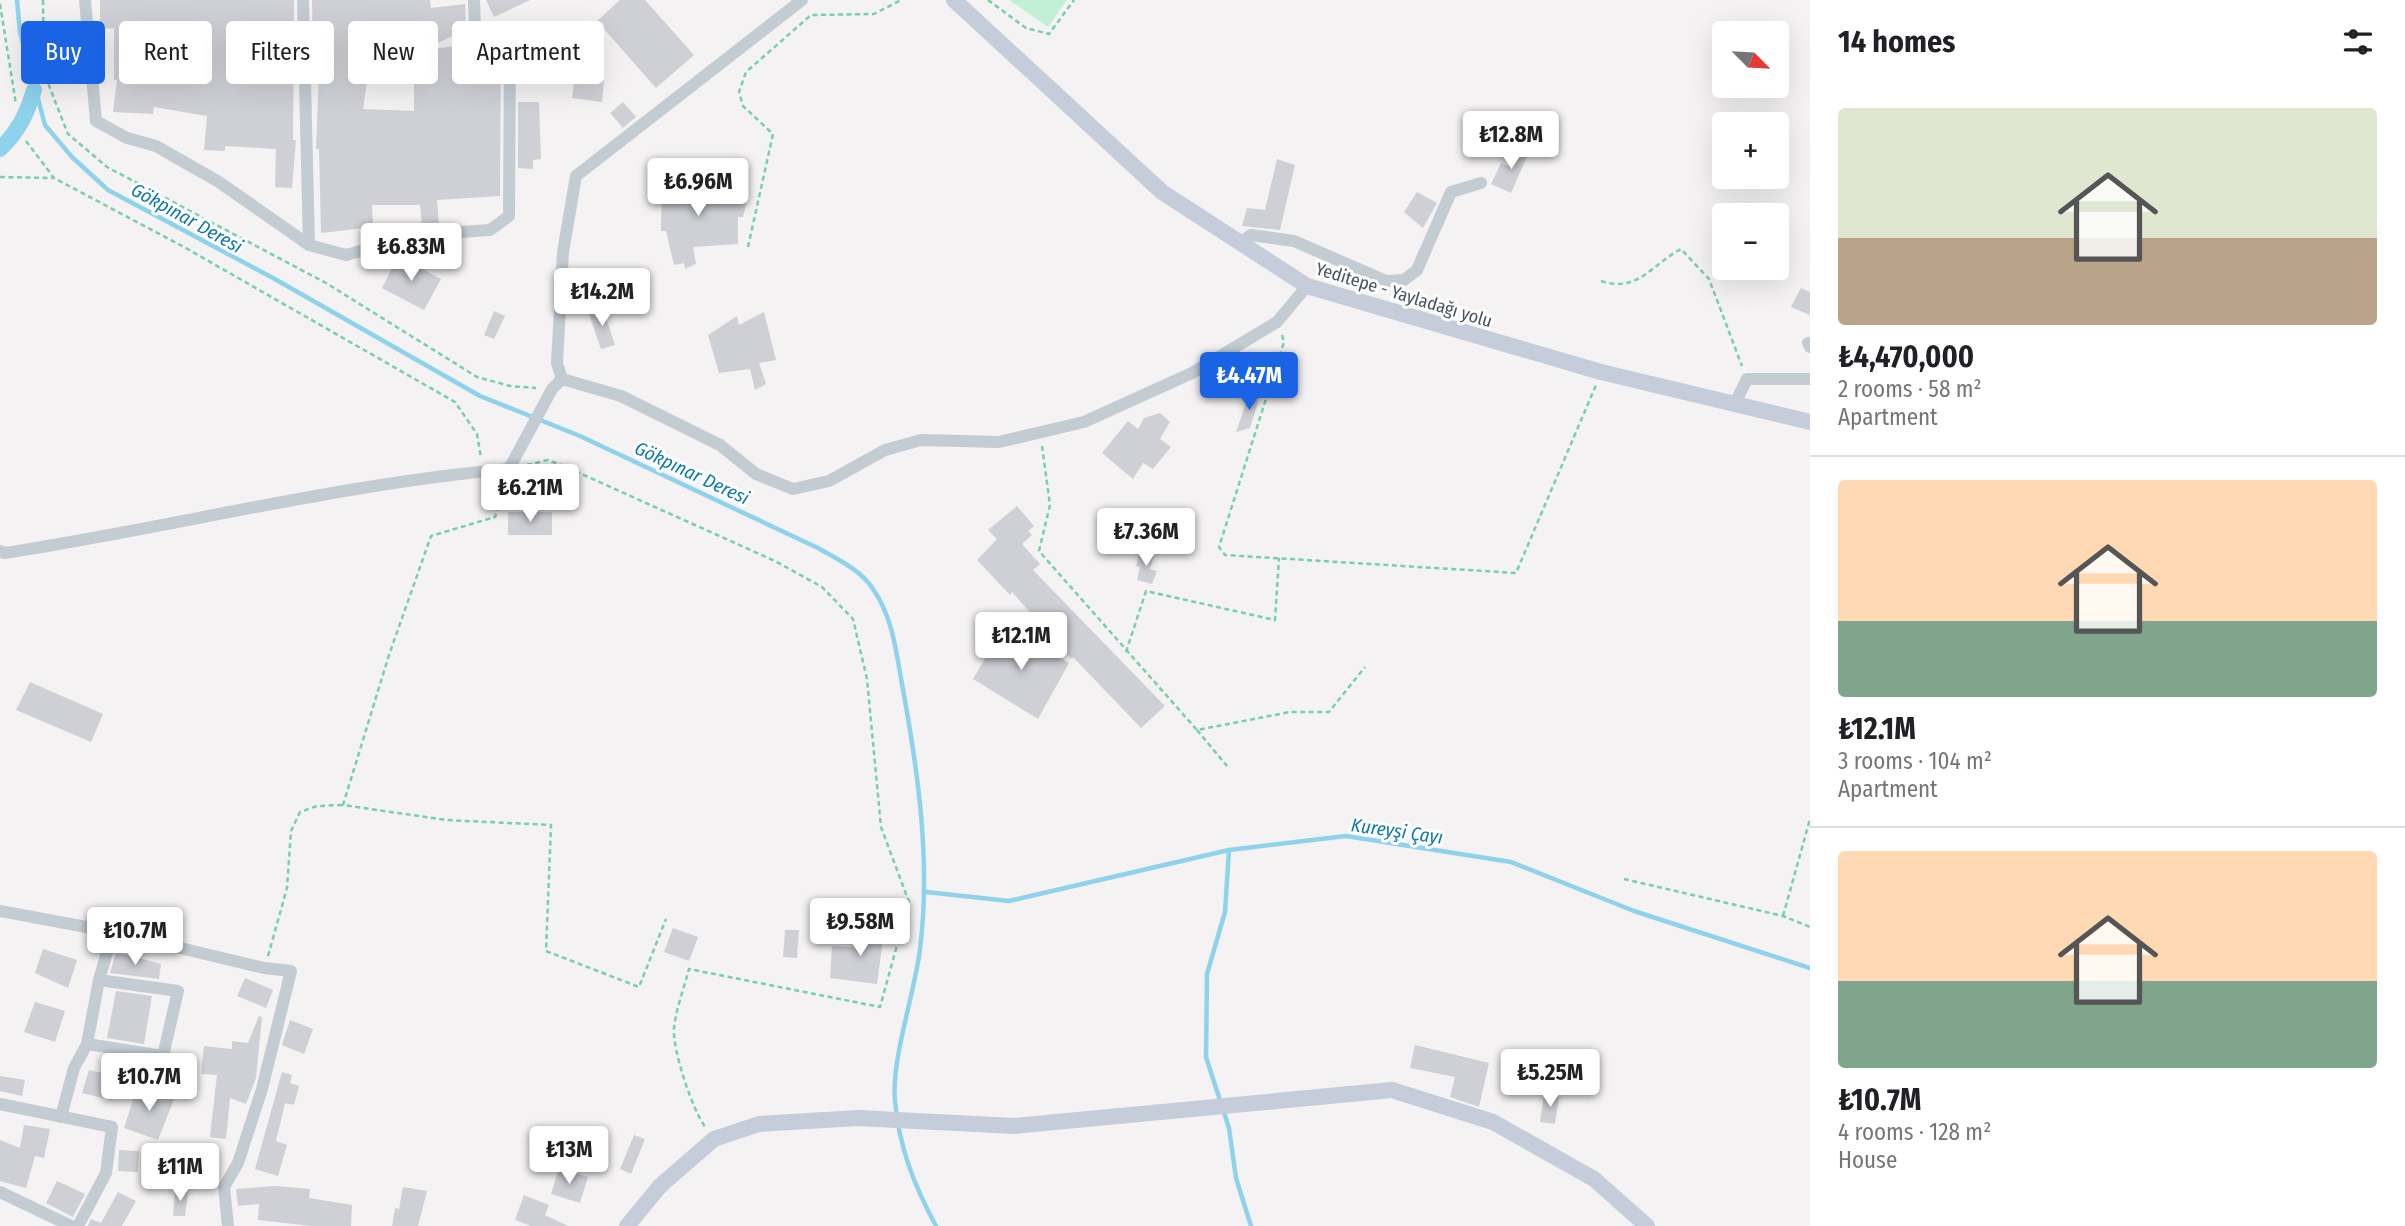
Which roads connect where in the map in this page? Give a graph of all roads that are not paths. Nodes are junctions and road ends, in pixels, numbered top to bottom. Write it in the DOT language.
graph roads {
  1 [pos="85,0"];
  2 [pos="303,0"];
  3 [pos="474,0"];
  4 [pos="802,0"];
  5 [pos="954,0"];
  6 [pos="1481,183"];
  7 [pos="1241,243"];
  8 [pos="309,245"];
  9 [pos="1307,286"];
  10 [pos="562,379"];
  11 [pos="1810,379"];
  12 [pos="1734,405"];
  13 [pos="1810,422"];
  14 [pos="1,554"];
  15 [pos="0,911"];
  16 [pos="113,932"];
  17 [pos="99,980"];
  18 [pos="87,1044"];
  19 [pos="0,1104"];
  20 [pos="61,1117"];
  21 [pos="0,1192"];
  22 [pos="71,1226"];
  23 [pos="78,1226"];
  24 [pos="228,1226"];
  25 [pos="627,1226"];
  26 [pos="1647,1226"];
  1 -- 8 [label="street"];
  2 -- 8 [label="street"];
  3 -- 8 [label="street"];
  4 -- 10 [label="street"];
  5 -- 7 [label="street, Yeditepe - Yayladağı yolu"];
  6 -- 7 [label="street"];
  7 -- 9 [label="street, Yeditepe - Yayladağı yolu"];
  9 -- 10 [label="street"];
  9 -- 12 [label="street, Yeditepe - Yayladağı yolu"];
  10 -- 14 [label="street"];
  11 -- 12 [label="street"];
  12 -- 13 [label="street, Yeditepe - Yayladağı yolu"];
  15 -- 16 [label="street"];
  16 -- 17 [label="street"];
  16 -- 24 [label="street"];
  17 -- 18 [label="street"];
  17 -- 18 [label="street"];
  18 -- 20 [label="street"];
  19 -- 20 [label="street"];
  20 -- 23 [label="street"];
  21 -- 22 [label="street"];
  25 -- 26 [label="street"];
}
